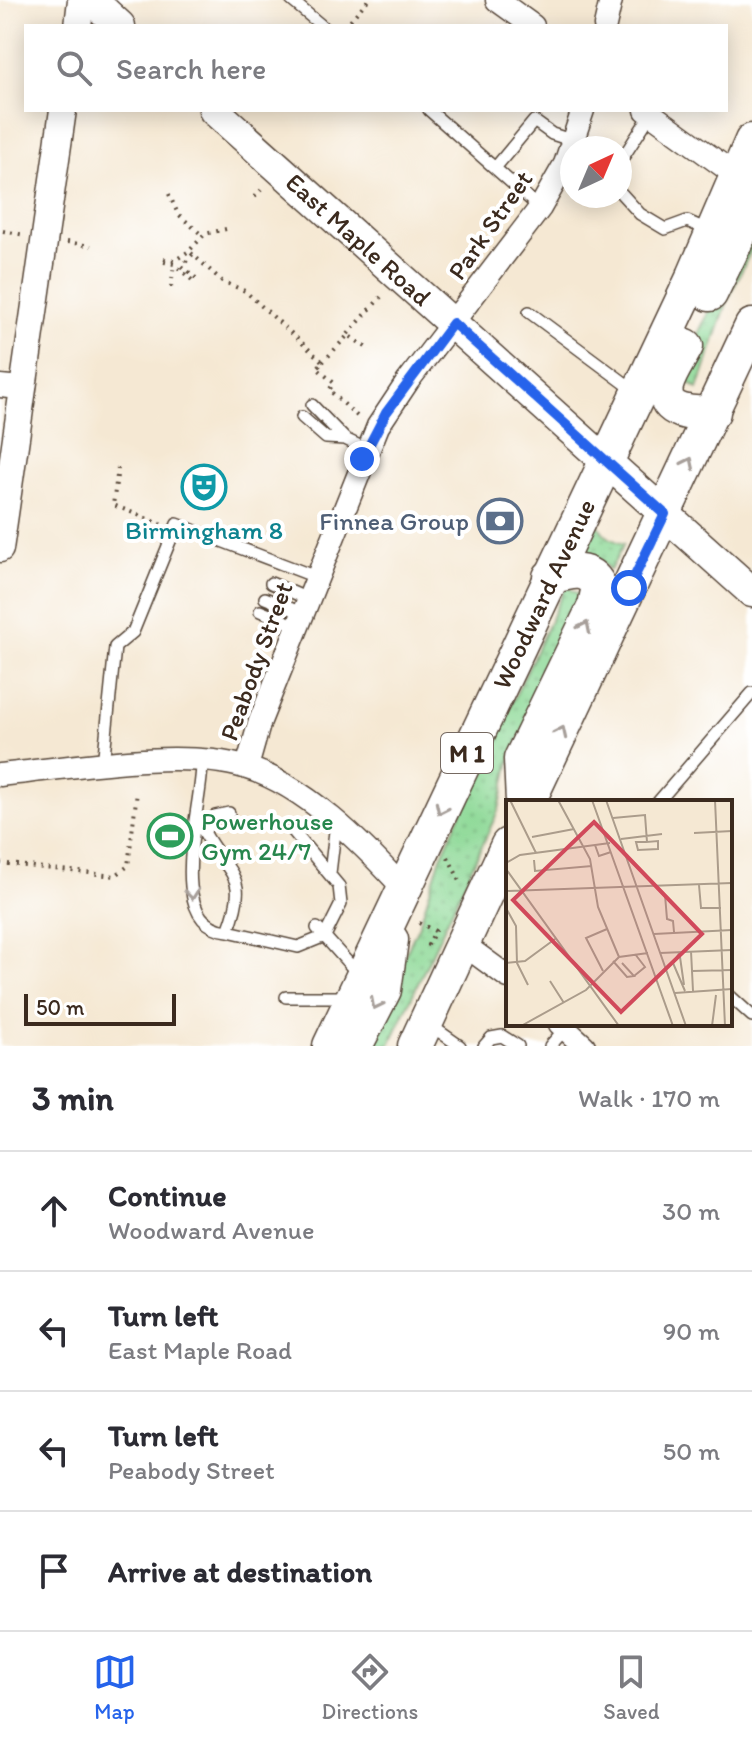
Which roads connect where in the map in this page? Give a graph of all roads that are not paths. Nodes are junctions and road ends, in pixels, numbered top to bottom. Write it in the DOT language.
graph roads {
  1 [pos="81,0"];
  2 [pos="92,0"];
  3 [pos="291,0"];
  4 [pos="497,0"];
  5 [pos="611,0"];
  6 [pos="78,24"];
  7 [pos="118,24"];
  8 [pos="320,24"];
  9 [pos="530,24"];
  10 [pos="605,24"];
  11 [pos="63,112"];
  12 [pos="216,112"];
  13 [pos="431,112"];
  14 [pos="582,112"];
  15 [pos="649,112"];
  16 [pos="575,136"];
  17 [pos="560,137"];
  18 [pos="632,141"];
  19 [pos="495,168"];
  20 [pos="560,169"];
  21 [pos="748,171"];
  22 [pos="632,205"];
  23 [pos="540,208"];
  24 [pos="713,232"];
  25 [pos="529,312"];
  26 [pos="453,323"];
  27 [pos="752,326"];
  28 [pos="10,387"];
  29 [pos="638,393"];
  30 [pos="312,405"];
  31 [pos="713,412"];
  32 [pos="302,417"];
  33 [pos="345,439"];
  34 [pos="366,449"];
  35 [pos="605,460"];
  36 [pos="665,514"];
  37 [pos="0,549"];
  38 [pos="316,577"];
  39 [pos="550,577"];
  40 [pos="271,583"];
  41 [pos="752,592"];
  42 [pos="265,598"];
  43 [pos="260,611"];
  44 [pos="303,613"];
  45 [pos="752,693"];
  46 [pos="202,762"];
  47 [pos="103,766"];
  48 [pos="247,767"];
  49 [pos="0,775"];
  50 [pos="525,800"];
  51 [pos="526,800"];
  52 [pos="660,800"];
  53 [pos="229,813"];
  54 [pos="336,823"];
  55 [pos="293,831"];
  56 [pos="506,848"];
  57 [pos="330,873"];
  58 [pos="406,905"];
  59 [pos="228,931"];
  60 [pos="321,932"];
  61 [pos="448,946"];
  62 [pos="506,976"];
  63 [pos="358,987"];
  64 [pos="286,997"];
  65 [pos="732,998"];
  66 [pos="752,1016"];
  67 [pos="558,1033"];
  68 [pos="421,1034"];
  69 [pos="330,1046"];
  70 [pos="355,1046"];
  71 [pos="460,1046"];
  72 [pos="484,1046"];
  73 [pos="518,1046"];
  74 [pos="584,1046"];
  1 -- 6 [label="street"];
  2 -- 7 [label="main road"];
  3 -- 8 [label="lane"];
  4 -- 9 [label="street"];
  5 -- 10 [label="street"];
  11 -- 28 [label="street"];
  12 -- 26 [label="main road, East Maple Road"];
  13 -- 19 [label="lane"];
  14 -- 16 [label="street, Park Street"];
  15 -- 18 [label="lane"];
  15 -- 21 [label="street"];
  17 -- 19 [label="lane"];
  19 -- 23 [label="lane"];
  20 -- 23 [label="street, Park Street"];
  21 -- 24 [label="main road, Woodward Avenue / M 1"];
  21 -- 31 [label="main road"];
  22 -- 24 [label="lane"];
  23 -- 26 [label="street, Park Street"];
  24 -- 29 [label="main road, Woodward Avenue / M 1"];
  25 -- 29 [label="lane"];
  26 -- 34 [label="street, Peabody Street"];
  26 -- 35 [label="main road, East Maple Road"];
  27 -- 31 [label="main road"];
  28 -- 37 [label="street"];
  29 -- 35 [label="main road, Woodward Avenue / M 1"];
  30 -- 33 [label="lane"];
  36 -- 31 [label="main road, one-way"];
  32 -- 33 [label="lane"];
  33 -- 34 [label="lane"];
  34 -- 38 [label="street, Peabody Street"];
  35 -- 36 [label="main road, East Maple Road"];
  35 -- 39 [label="main road, Woodward Avenue / M 1"];
  36 -- 41 [label="main road, East Maple Road"];
  51 -- 36 [label="main road, one-way"];
  38 -- 44 [label="street, Peabody Street"];
  38 -- 47 [label="lane"];
  50 -- 39 [label="main road, one-way"];
  39 -- 58 [label="main road, Woodward Avenue / M 1, one-way"];
  40 -- 44 [label="lane"];
  42 -- 44 [label="lane"];
  43 -- 44 [label="lane"];
  44 -- 48 [label="street, Peabody Street"];
  45 -- 52 [label="lane"];
  46 -- 47 [label="street"];
  46 -- 48 [label="street"];
  46 -- 59 [label="lane, one-way"];
  47 -- 49 [label="street"];
  48 -- 54 [label="street"];
  53 -- 59 [label="lane"];
  54 -- 57 [label="lane"];
  54 -- 58 [label="street"];
  55 -- 57 [label="lane"];
  56 -- 61 [label="main road"];
  57 -- 60 [label="lane"];
  58 -- 63 [label="main road, Woodward Avenue / M 1"];
  58 -- 70 [label="main road, one-way"];
  59 -- 60 [label="lane"];
  60 -- 63 [label="lane"];
  61 -- 62 [label="street"];
  61 -- 68 [label="main road"];
  63 -- 64 [label="lane"];
  63 -- 69 [label="main road, Woodward Avenue / M 1"];
  65 -- 66 [label="lane"];
  67 -- 74 [label="street"];
  68 -- 71 [label="lane"];
  72 -- 73 [label="lane"];
}
